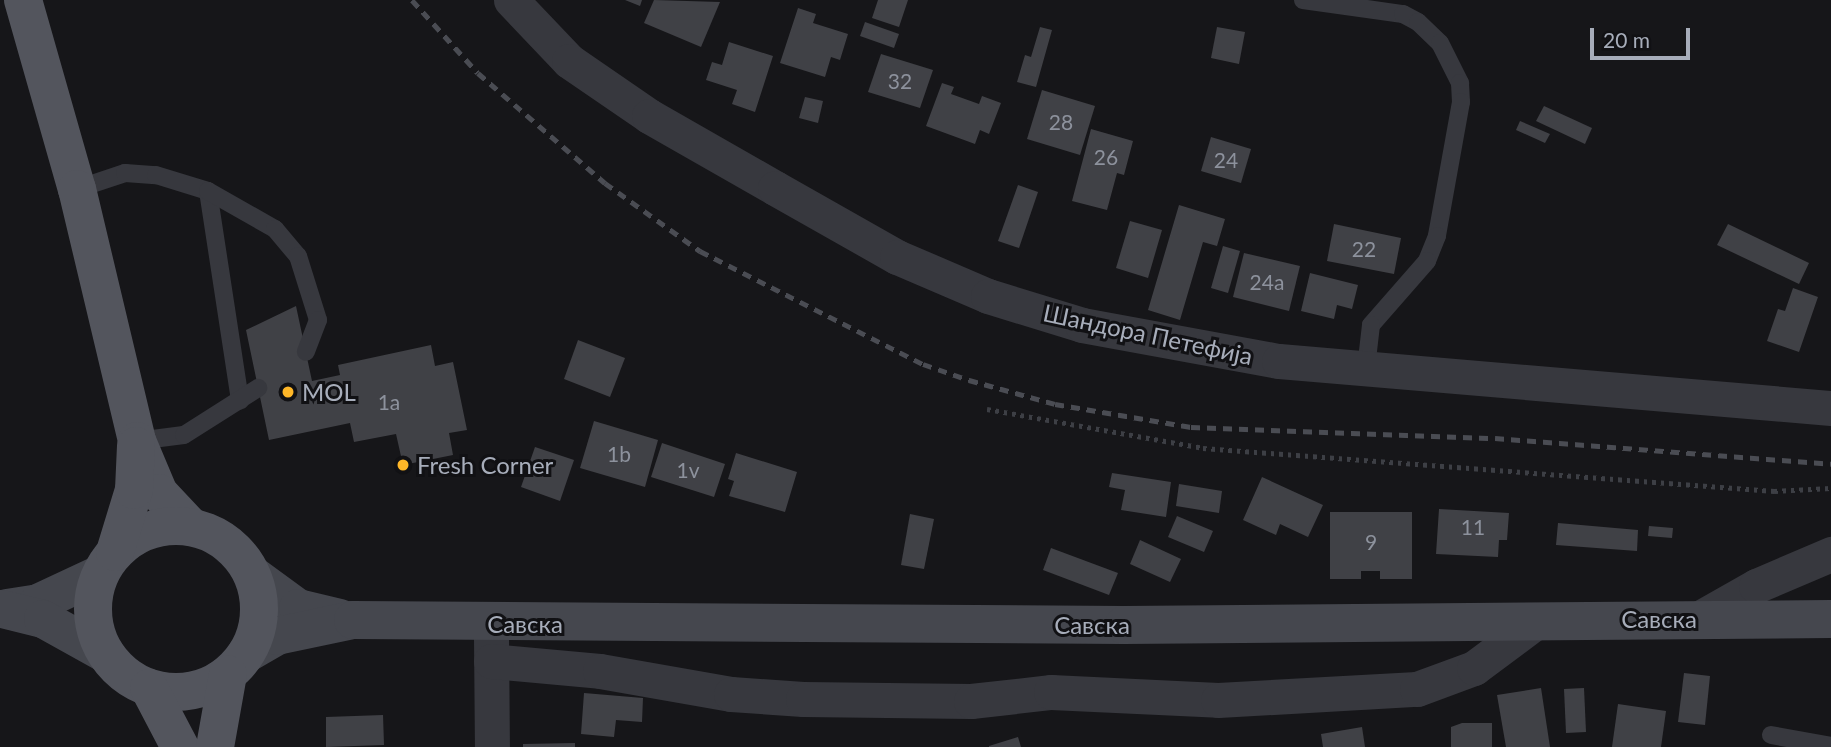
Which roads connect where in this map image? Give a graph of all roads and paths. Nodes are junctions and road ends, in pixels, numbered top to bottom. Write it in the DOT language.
graph roads {
  1 [pos="23,0"];
  2 [pos="511,0"];
  3 [pos="1303,0"];
  4 [pos="77,189"];
  5 [pos="208,191"];
  6 [pos="306,352"];
  7 [pos="1366,369"];
  8 [pos="258,388"];
  9 [pos="240,401"];
  10 [pos="1831,408"];
  11 [pos="987,409"];
  12 [pos="137,441"];
  13 [pos="1831,488"];
  14 [pos="190,526"];
  15 [pos="1831,554"];
  16 [pos="107,563"];
  17 [pos="253,575"];
  18 [pos="1,609"];
  19 [pos="1698,619"];
  20 [pos="1831,619"];
  21 [pos="353,620"];
  22 [pos="1537,621"];
  23 [pos="491,643"];
  24 [pos="106,654"];
  25 [pos="237,664"];
  26 [pos="149,688"];
  27 [pos="1771,734"];
  28 [pos="1831,746"];
  29 [pos="180,747"];
  30 [pos="215,747"];
  31 [pos="492,747"];
  1 -- 4 [label="main road"];
  2 -- 7 [label="street, Шандора Петефија"];
  3 -- 7 [label="lane"];
  4 -- 5 [label="lane"];
  4 -- 12 [label="main road"];
  5 -- 6 [label="lane"];
  5 -- 9 [label="lane"];
  7 -- 10 [label="street, Шандора Петефија"];
  8 -- 9 [label="lane"];
  9 -- 12 [label="lane"];
  11 -- 13 [label="path"];
  12 -- 14 [label="main road"];
  12 -- 16 [label="main road"];
  14 -- 16 [label="main road"];
  14 -- 17 [label="main road"];
  15 -- 19 [label="street"];
  16 -- 18 [label="main road"];
  16 -- 24 [label="main road"];
  17 -- 21 [label="main road, Савска"];
  17 -- 25 [label="main road"];
  18 -- 24 [label="main road"];
  19 -- 20 [label="main road, Савска"];
  19 -- 22 [label="main road, Савска"];
  21 -- 23 [label="main road, Савска"];
  21 -- 25 [label="main road, Савска"];
  22 -- 23 [label="main road, Савска"];
  22 -- 23 [label="street"];
  23 -- 31 [label="street"];
  24 -- 26 [label="main road"];
  25 -- 26 [label="main road"];
  25 -- 30 [label="main road"];
  26 -- 29 [label="main road"];
  27 -- 28 [label="lane"];
}
